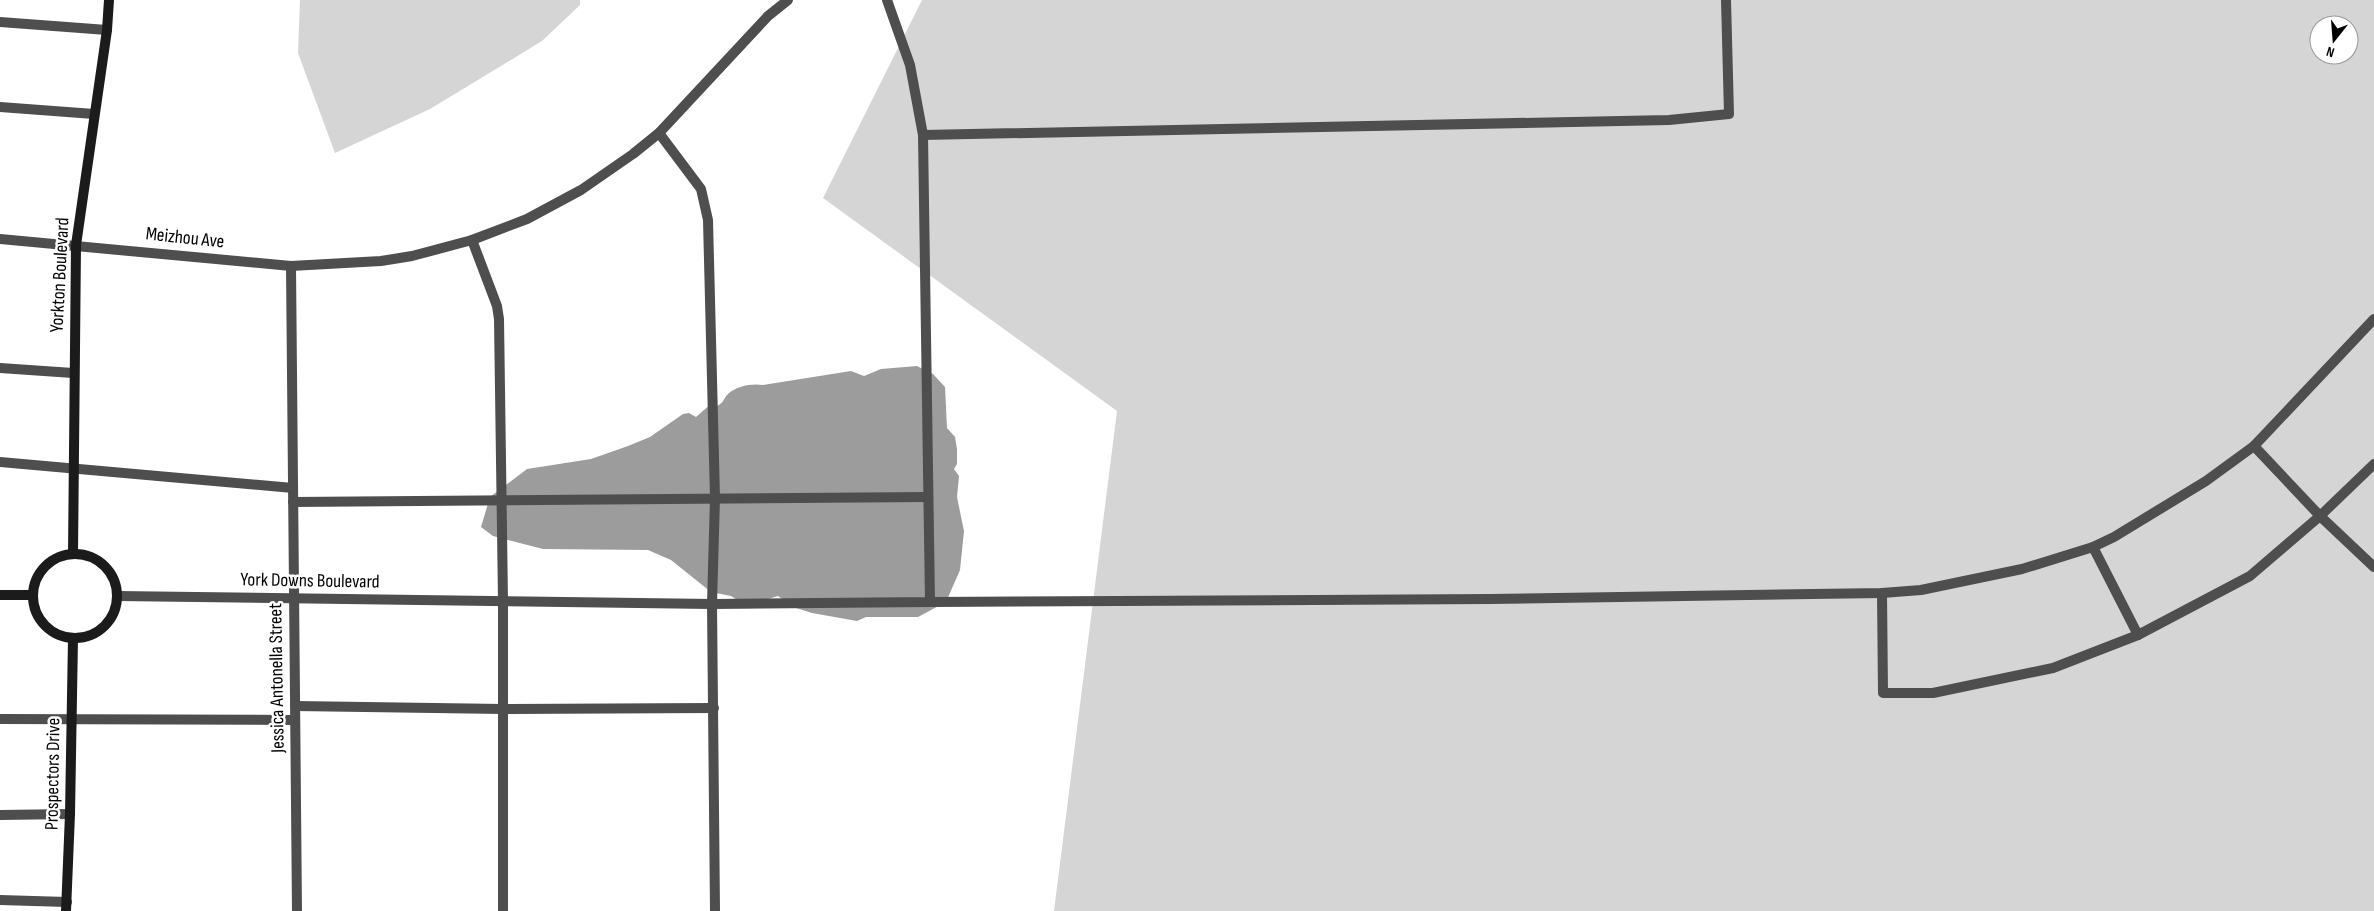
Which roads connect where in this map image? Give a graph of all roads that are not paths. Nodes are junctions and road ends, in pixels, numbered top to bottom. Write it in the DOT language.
graph roads {
  1 [pos="109,0"];
  2 [pos="788,0"];
  3 [pos="887,0"];
  4 [pos="1726,0"];
  5 [pos="0,22"];
  6 [pos="106,30"];
  7 [pos="0,107"];
  8 [pos="94,114"];
  9 [pos="659,133"];
  10 [pos="923,136"];
  11 [pos="0,239"];
  12 [pos="472,240"];
  13 [pos="76,245"];
  14 [pos="291,266"];
  15 [pos="2374,319"];
  16 [pos="0,368"];
  17 [pos="73,373"];
  18 [pos="2254,446"];
  19 [pos="0,462"];
  20 [pos="2374,464"];
  21 [pos="73,468"];
  22 [pos="293,488"];
  23 [pos="928,496"];
  24 [pos="715,498"];
  25 [pos="502,500"];
  26 [pos="293,502"];
  27 [pos="2320,516"];
  28 [pos="2093,547"];
  29 [pos="73,554"];
  30 [pos="2374,567"];
  31 [pos="1882,592"];
  32 [pos="0,595"];
  33 [pos="33,596"];
  34 [pos="117,596"];
  35 [pos="294,598"];
  36 [pos="503,601"];
  37 [pos="930,602"];
  38 [pos="712,604"];
  39 [pos="2138,635"];
  40 [pos="72,638"];
  41 [pos="295,706"];
  42 [pos="714,708"];
  43 [pos="503,709"];
  44 [pos="0,719"];
  45 [pos="71,719"];
  46 [pos="295,720"];
  47 [pos="70,814"];
  48 [pos="0,816"];
  49 [pos="0,900"];
  50 [pos="67,906"];
  51 [pos="297,911"];
  52 [pos="503,911"];
  53 [pos="715,911"];
  1 -- 6 [label="street, Yorkton Boulevard"];
  2 -- 9 [label="street, Meizhou Ave"];
  3 -- 10 [label="street"];
  4 -- 10 [label="street"];
  5 -- 6 [label="street"];
  6 -- 8 [label="street, Yorkton Boulevard"];
  7 -- 8 [label="street"];
  8 -- 13 [label="street, Yorkton Boulevard"];
  9 -- 12 [label="street, Meizhou Ave"];
  9 -- 24 [label="street"];
  10 -- 23 [label="street"];
  11 -- 13 [label="street, Meizhou Ave"];
  12 -- 14 [label="street, Meizhou Ave"];
  12 -- 25 [label="street"];
  13 -- 14 [label="street, Meizhou Ave"];
  13 -- 17 [label="street, Yorkton Boulevard"];
  14 -- 22 [label="street, Jessica Antonella Street"];
  15 -- 18 [label="street, York Downs Boulevard"];
  16 -- 17 [label="street"];
  17 -- 21 [label="street, Yorkton Boulevard"];
  18 -- 27 [label="street"];
  18 -- 28 [label="street, York Downs Boulevard"];
  19 -- 21 [label="street"];
  20 -- 27 [label="street"];
  21 -- 22 [label="street"];
  21 -- 29 [label="street, Yorkton Boulevard"];
  22 -- 26 [label="street, Jessica Antonella Street"];
  23 -- 24 [label="street"];
  23 -- 37 [label="street"];
  24 -- 25 [label="street"];
  24 -- 38 [label="street"];
  25 -- 26 [label="street"];
  25 -- 36 [label="street"];
  26 -- 35 [label="street, Jessica Antonella Street"];
  27 -- 30 [label="street"];
  27 -- 39 [label="street"];
  28 -- 31 [label="street, York Downs Boulevard"];
  28 -- 39 [label="street"];
  29 -- 33 [label="street"];
  29 -- 34 [label="street"];
  31 -- 37 [label="street, York Downs Boulevard"];
  31 -- 39 [label="street"];
  32 -- 33 [label="street"];
  33 -- 40 [label="street"];
  34 -- 35 [label="street, York Downs Boulevard"];
  34 -- 40 [label="street"];
  35 -- 36 [label="street, York Downs Boulevard"];
  35 -- 41 [label="street, Jessica Antonella Street"];
  36 -- 38 [label="street, York Downs Boulevard"];
  36 -- 43 [label="street"];
  37 -- 38 [label="street, York Downs Boulevard"];
  38 -- 42 [label="street"];
  40 -- 45 [label="street, Prospectors Drive"];
  41 -- 43 [label="street"];
  41 -- 46 [label="street, Jessica Antonella Street"];
  42 -- 43 [label="street"];
  42 -- 53 [label="street"];
  43 -- 52 [label="street"];
  44 -- 45 [label="street"];
  45 -- 46 [label="street"];
  45 -- 47 [label="street, Prospectors Drive"];
  46 -- 51 [label="street, Jessica Antonella Street"];
  47 -- 48 [label="street"];
  47 -- 50 [label="street, Prospectors Drive"];
  49 -- 50 [label="street"];
}
